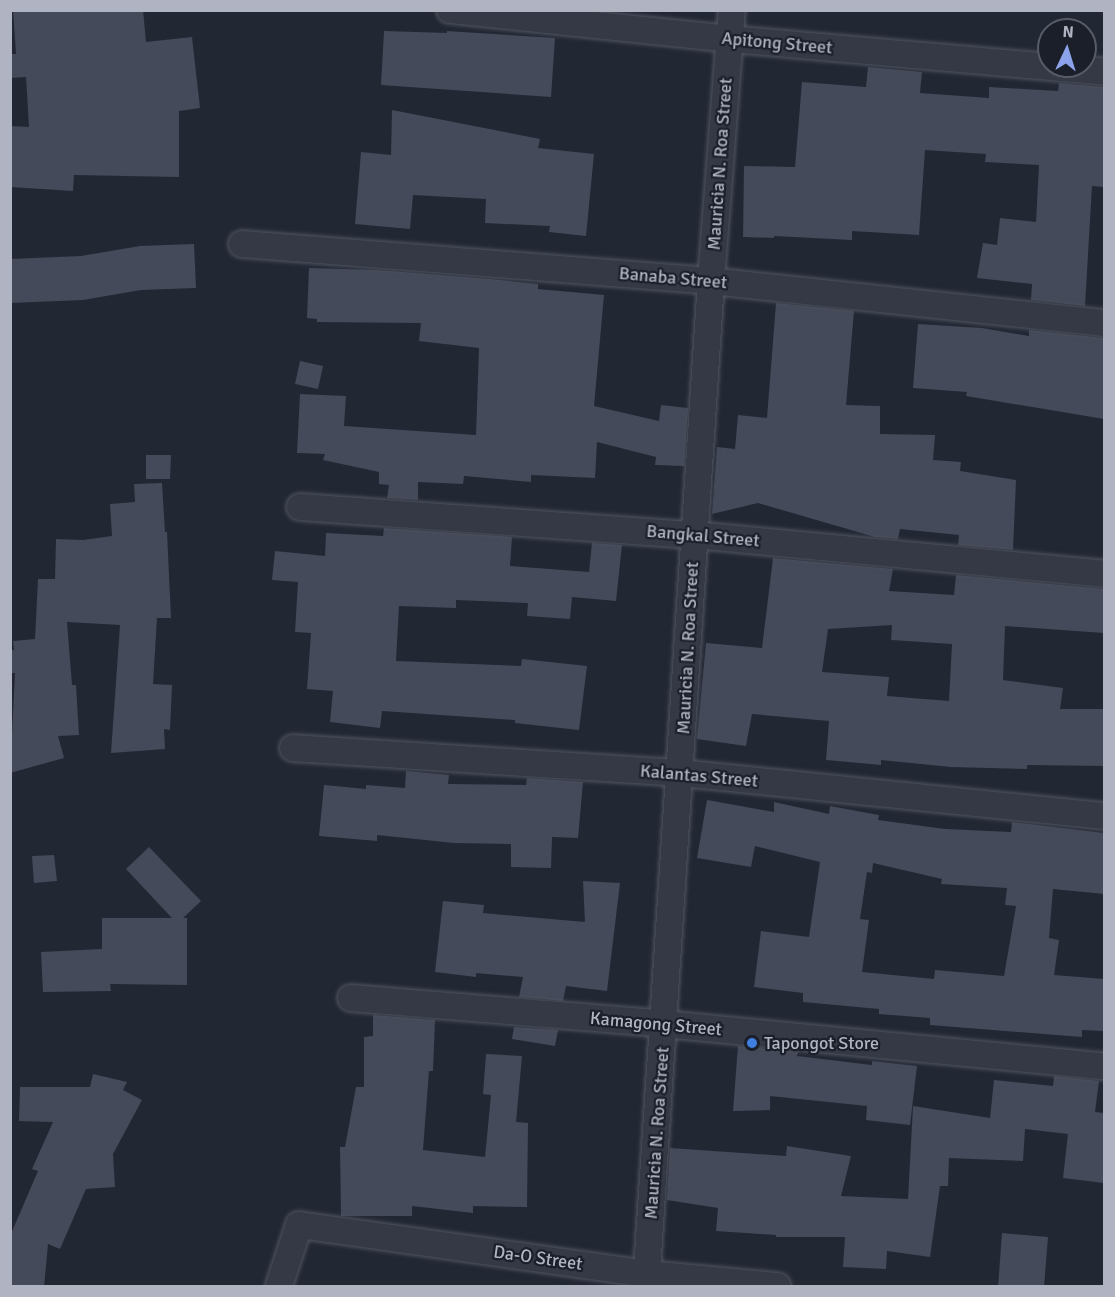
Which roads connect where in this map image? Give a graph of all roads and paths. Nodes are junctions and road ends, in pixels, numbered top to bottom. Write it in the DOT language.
graph roads {
  1 [pos="450,10"];
  2 [pos="732,10"];
  3 [pos="730,39"];
  4 [pos="1104,72"];
  5 [pos="242,244"];
  6 [pos="711,281"];
  7 [pos="1104,323"];
  8 [pos="300,507"];
  9 [pos="694,535"];
  10 [pos="1104,574"];
  11 [pos="293,748"];
  12 [pos="680,773"];
  13 [pos="1104,816"];
  14 [pos="351,998"];
  15 [pos="664,1024"];
  16 [pos="1104,1066"];
  17 [pos="646,1280"];
  18 [pos="279,1287"];
  19 [pos="777,1287"];
  1 -- 3 [label="street, Apitong Street"];
  2 -- 3 [label="street, Mauricia N. Roa Street"];
  3 -- 4 [label="street, Apitong Street"];
  3 -- 6 [label="street, Mauricia N. Roa Street"];
  5 -- 6 [label="street, Banaba Street"];
  6 -- 7 [label="street, Banaba Street"];
  6 -- 9 [label="street, Mauricia N. Roa Street"];
  8 -- 9 [label="street, Bangkal Street"];
  9 -- 10 [label="street, Bangkal Street"];
  9 -- 12 [label="street, Mauricia N. Roa Street"];
  11 -- 12 [label="street, Kalantas Street"];
  12 -- 13 [label="street, Kalantas Street"];
  12 -- 15 [label="street, Mauricia N. Roa Street"];
  14 -- 15 [label="street, Kamagong Street"];
  15 -- 16 [label="street, Kamagong Street"];
  15 -- 17 [label="street, Mauricia N. Roa Street"];
  17 -- 18 [label="street, Da-O Street"];
  17 -- 19 [label="street, Da-O Street"];
}
